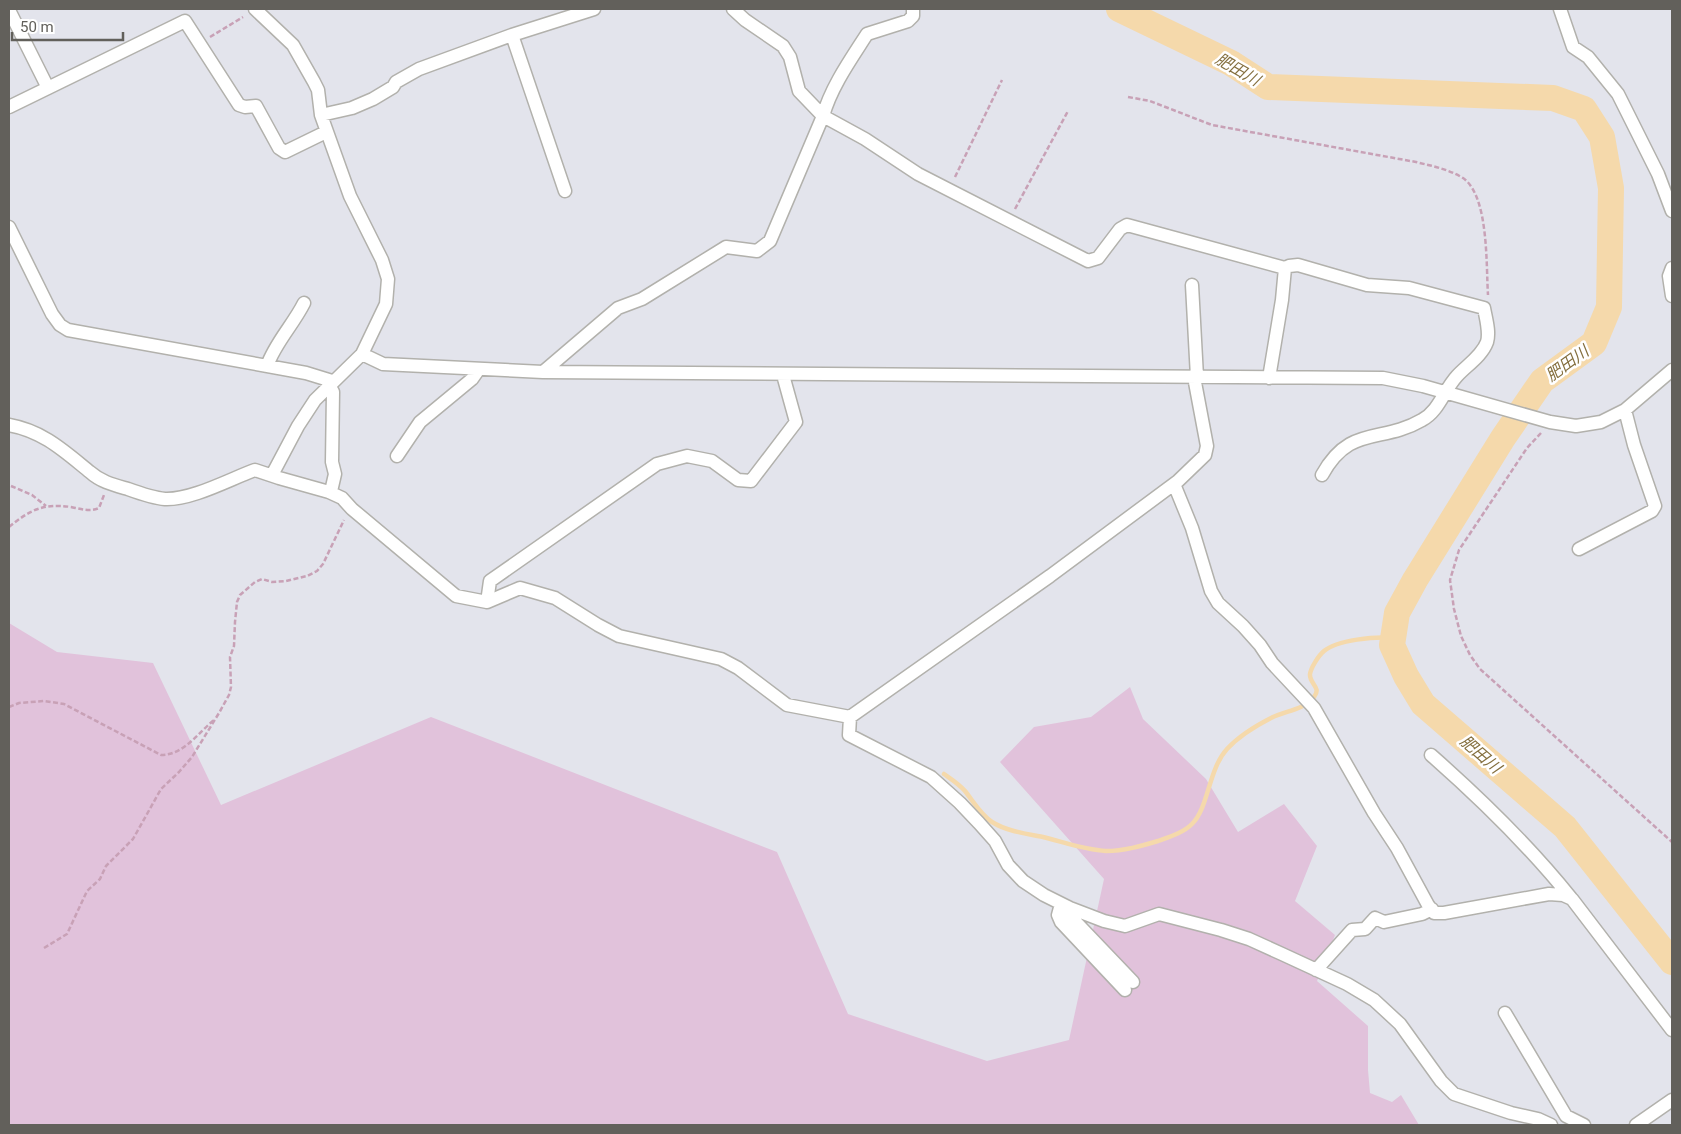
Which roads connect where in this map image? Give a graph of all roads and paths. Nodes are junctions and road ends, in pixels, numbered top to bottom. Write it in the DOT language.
graph roads {
  1 [pos="256,9"];
  2 [pos="594,9"];
  3 [pos="733,9"];
  4 [pos="1560,9"];
  5 [pos="9,10"];
  6 [pos="913,12"];
  7 [pos="512,34"];
  8 [pos="200,43"];
  9 [pos="1002,80"];
  10 [pos="48,88"];
  11 [pos="1128,96"];
  12 [pos="9,107"];
  13 [pos="1068,111"];
  14 [pos="321,115"];
  15 [pos="823,116"];
  16 [pos="326,132"];
  17 [pos="949,190"];
  18 [pos="565,191"];
  19 [pos="1672,211"];
  20 [pos="1009,221"];
  21 [pos="9,227"];
  22 [pos="1284,268"];
  23 [pos="1672,268"];
  24 [pos="1192,285"];
  25 [pos="1672,296"];
  26 [pos="304,303"];
  27 [pos="1484,308"];
  28 [pos="362,354"];
  29 [pos="267,366"];
  30 [pos="478,369"];
  31 [pos="1672,370"];
  32 [pos="543,372"];
  33 [pos="783,375"];
  34 [pos="1195,377"];
  35 [pos="1270,378"];
  36 [pos="330,383"];
  37 [pos="1444,392"];
  38 [pos="1625,410"];
  39 [pos="1545,420"];
  40 [pos="9,425"];
  41 [pos="397,456"];
  42 [pos="272,475"];
  43 [pos="1322,475"];
  44 [pos="1178,481"];
  45 [pos="108,484"];
  46 [pos="11,486"];
  47 [pos="329,492"];
  48 [pos="46,506"];
  49 [pos="352,509"];
  50 [pos="9,526"];
  51 [pos="1579,549"];
  52 [pos="487,602"];
  53 [pos="9,707"];
  54 [pos="218,716"];
  55 [pos="850,717"];
  56 [pos="1431,755"];
  57 [pos="1672,842"];
  58 [pos="1572,899"];
  59 [pos="1065,905"];
  60 [pos="1432,909"];
  61 [pos="44,948"];
  62 [pos="1316,970"];
  63 [pos="1129,986"];
  64 [pos="1505,1013"];
  65 [pos="1672,1030"];
  66 [pos="1672,1100"];
  67 [pos="1551,1125"];
  68 [pos="1584,1125"];
  69 [pos="1636,1125"];
  1 -- 8 [label="path"];
  1 -- 14 [label="street"];
  2 -- 7 [label="street"];
  3 -- 15 [label="street"];
  4 -- 19 [label="street"];
  5 -- 10 [label="street"];
  6 -- 15 [label="street"];
  7 -- 14 [label="street"];
  7 -- 18 [label="street"];
  8 -- 10 [label="street"];
  8 -- 16 [label="street"];
  9 -- 17 [label="path"];
  10 -- 12 [label="street"];
  11 -- 27 [label="path"];
  13 -- 20 [label="path"];
  14 -- 16 [label="street"];
  15 -- 17 [label="street"];
  15 -- 32 [label="street"];
  16 -- 28 [label="street"];
  17 -- 20 [label="street"];
  20 -- 22 [label="street"];
  21 -- 29 [label="street"];
  22 -- 27 [label="street"];
  22 -- 35 [label="street"];
  23 -- 25 [label="street"];
  24 -- 34 [label="street"];
  26 -- 29 [label="street"];
  27 -- 37 [label="street"];
  28 -- 30 [label="street"];
  28 -- 36 [label="street"];
  29 -- 36 [label="street"];
  30 -- 32 [label="street"];
  30 -- 41 [label="street"];
  31 -- 38 [label="street"];
  32 -- 33 [label="street"];
  33 -- 34 [label="street"];
  33 -- 52 [label="street"];
  34 -- 35 [label="street"];
  34 -- 44 [label="street"];
  35 -- 37 [label="street"];
  36 -- 42 [label="street"];
  36 -- 47 [label="street"];
  37 -- 39 [label="street"];
  37 -- 43 [label="street"];
  38 -- 39 [label="street"];
  38 -- 51 [label="street"];
  39 -- 57 [label="path"];
  40 -- 45 [label="street"];
  42 -- 45 [label="street"];
  42 -- 47 [label="street"];
  44 -- 55 [label="street"];
  44 -- 60 [label="street"];
  45 -- 48 [label="path"];
  46 -- 48 [label="path"];
  47 -- 49 [label="street"];
  48 -- 50 [label="path"];
  49 -- 52 [label="street"];
  49 -- 54 [label="path"];
  52 -- 55 [label="street"];
  53 -- 54 [label="path"];
  54 -- 61 [label="path"];
  55 -- 59 [label="street"];
  56 -- 58 [label="street"];
  58 -- 60 [label="street"];
  58 -- 65 [label="street"];
  59 -- 62 [label="street"];
  59 -- 63 [label="street"];
  60 -- 62 [label="street"];
  62 -- 67 [label="street"];
  64 -- 68 [label="street"];
  66 -- 69 [label="street"];
}
